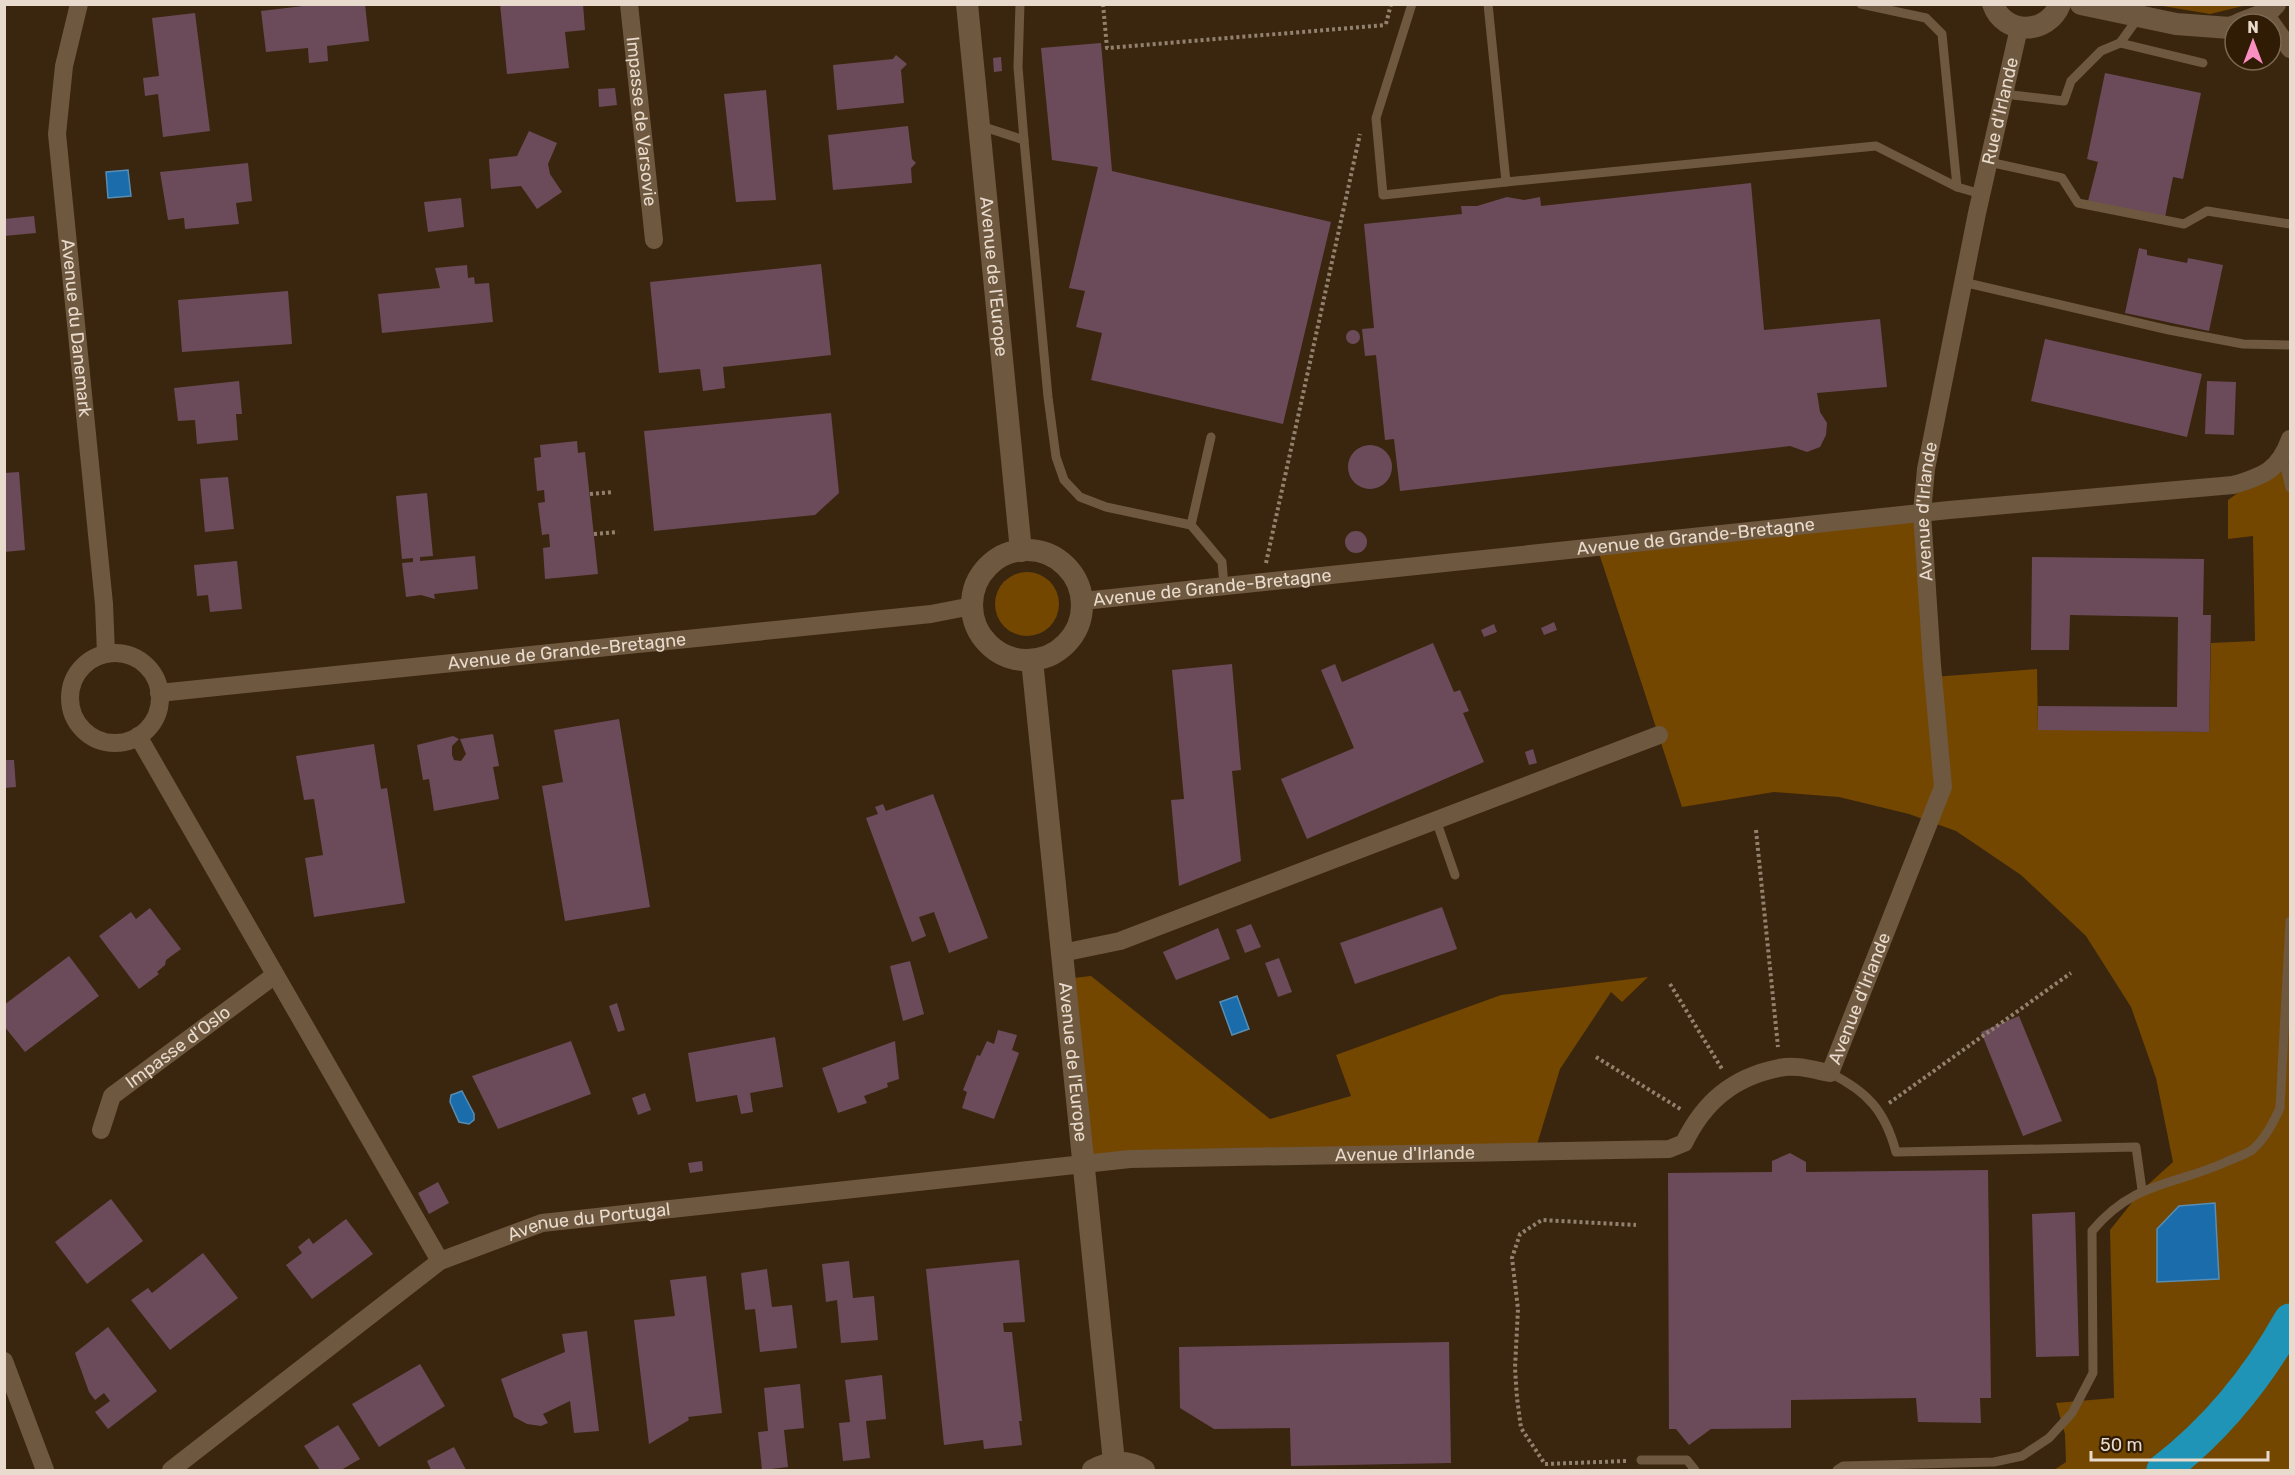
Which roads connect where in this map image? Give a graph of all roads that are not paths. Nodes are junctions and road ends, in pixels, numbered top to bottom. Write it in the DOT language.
graph roads {
  1 [pos="79,4"];
  2 [pos="629,4"];
  3 [pos="967,4"];
  4 [pos="1020,4"];
  5 [pos="1412,4"];
  6 [pos="1488,4"];
  7 [pos="1861,4"];
  8 [pos="1993,4"];
  9 [pos="2060,4"];
  10 [pos="2081,4"];
  11 [pos="2270,9"];
  12 [pos="2140,16"];
  13 [pos="2223,27"];
  14 [pos="2019,28"];
  15 [pos="2120,43"];
  16 [pos="2290,48"];
  17 [pos="2203,63"];
  18 [pos="2004,94"];
  19 [pos="979,126"];
  20 [pos="1024,141"];
  21 [pos="1989,162"];
  22 [pos="1506,182"];
  23 [pos="1958,187"];
  24 [pos="1981,194"];
  25 [pos="2290,224"];
  26 [pos="654,240"];
  27 [pos="1963,282"];
  28 [pos="2290,345"];
  29 [pos="1211,437"];
  30 [pos="2290,439"];
  31 [pos="2283,459"];
  32 [pos="2290,488"];
  33 [pos="1922,513"];
  34 [pos="1191,525"];
  35 [pos="1022,551"];
  36 [pos="1224,586"];
  37 [pos="1083,601"];
  38 [pos="972,606"];
  39 [pos="106,654"];
  40 [pos="1032,660"];
  41 [pos="159,693"];
  42 [pos="1659,735"];
  43 [pos="138,736"];
  44 [pos="1436,820"];
  45 [pos="1455,874"];
  46 [pos="2290,921"];
  47 [pos="1062,953"];
  48 [pos="274,975"];
  49 [pos="1830,1073"];
  50 [pos="101,1131"];
  51 [pos="1082,1163"];
  52 [pos="2142,1190"];
  53 [pos="440,1261"];
  54 [pos="2290,1320"];
  55 [pos="4,1361"];
  56 [pos="1641,1460"];
  57 [pos="1104,1466"];
  58 [pos="45,1470"];
  59 [pos="171,1470"];
  60 [pos="1144,1470"];
  61 [pos="1695,1470"];
  62 [pos="1837,1470"];
  63 [pos="2163,1470"];
  1 -- 39 [label="street, Avenue du Danemark"];
  2 -- 26 [label="street, Impasse de Varsovie"];
  3 -- 19 [label="street, Avenue de l'Europe"];
  4 -- 20 [label="lane"];
  5 -- 22 [label="lane"];
  6 -- 22 [label="lane"];
  7 -- 23 [label="lane"];
  8 -- 14 [label="street"];
  9 -- 14 [label="street"];
  10 -- 12 [label="street"];
  11 -- 16 [label="street"];
  12 -- 13 [label="street"];
  12 -- 15 [label="lane"];
  14 -- 18 [label="street, Rue d'Irlande"];
  15 -- 17 [label="lane"];
  15 -- 18 [label="lane"];
  18 -- 21 [label="street, Rue d'Irlande"];
  19 -- 20 [label="lane"];
  19 -- 35 [label="street, Avenue de l'Europe"];
  20 -- 34 [label="lane"];
  21 -- 24 [label="street, Rue d'Irlande"];
  21 -- 25 [label="lane"];
  22 -- 23 [label="lane"];
  23 -- 24 [label="lane"];
  24 -- 27 [label="street, Avenue d'Irlande"];
  27 -- 28 [label="lane"];
  27 -- 33 [label="street, Avenue d'Irlande"];
  29 -- 34 [label="lane"];
  30 -- 31 [label="street"];
  31 -- 32 [label="lane"];
  31 -- 33 [label="street, Avenue de Grande-Bretagne"];
  33 -- 36 [label="street, Avenue de Grande-Bretagne"];
  33 -- 49 [label="street, Avenue d'Irlande"];
  34 -- 36 [label="lane"];
  35 -- 37 [label="street"];
  35 -- 38 [label="street"];
  36 -- 37 [label="street, Avenue de Grande-Bretagne"];
  37 -- 40 [label="street"];
  38 -- 40 [label="street"];
  38 -- 41 [label="street, Avenue de Grande-Bretagne"];
  39 -- 41 [label="street"];
  39 -- 43 [label="street"];
  40 -- 47 [label="street, Avenue de l'Europe"];
  41 -- 43 [label="street"];
  42 -- 44 [label="street"];
  43 -- 48 [label="street"];
  44 -- 45 [label="lane"];
  44 -- 47 [label="street"];
  46 -- 52 [label="lane"];
  47 -- 51 [label="street, Avenue de l'Europe"];
  48 -- 50 [label="street, Impasse d'Oslo"];
  48 -- 53 [label="street"];
  49 -- 51 [label="street, Avenue d'Irlande"];
  49 -- 52 [label="lane"];
  51 -- 53 [label="street, Avenue du Portugal"];
  51 -- 57 [label="street, Avenue de l'Europe"];
  52 -- 62 [label="lane"];
  53 -- 59 [label="street, Avenue du Portugal"];
  54 -- 63 [label="highway"];
  55 -- 58 [label="street"];
  56 -- 61 [label="lane"];
  57 -- 60 [label="street, Avenue de l'Europe"];
}
